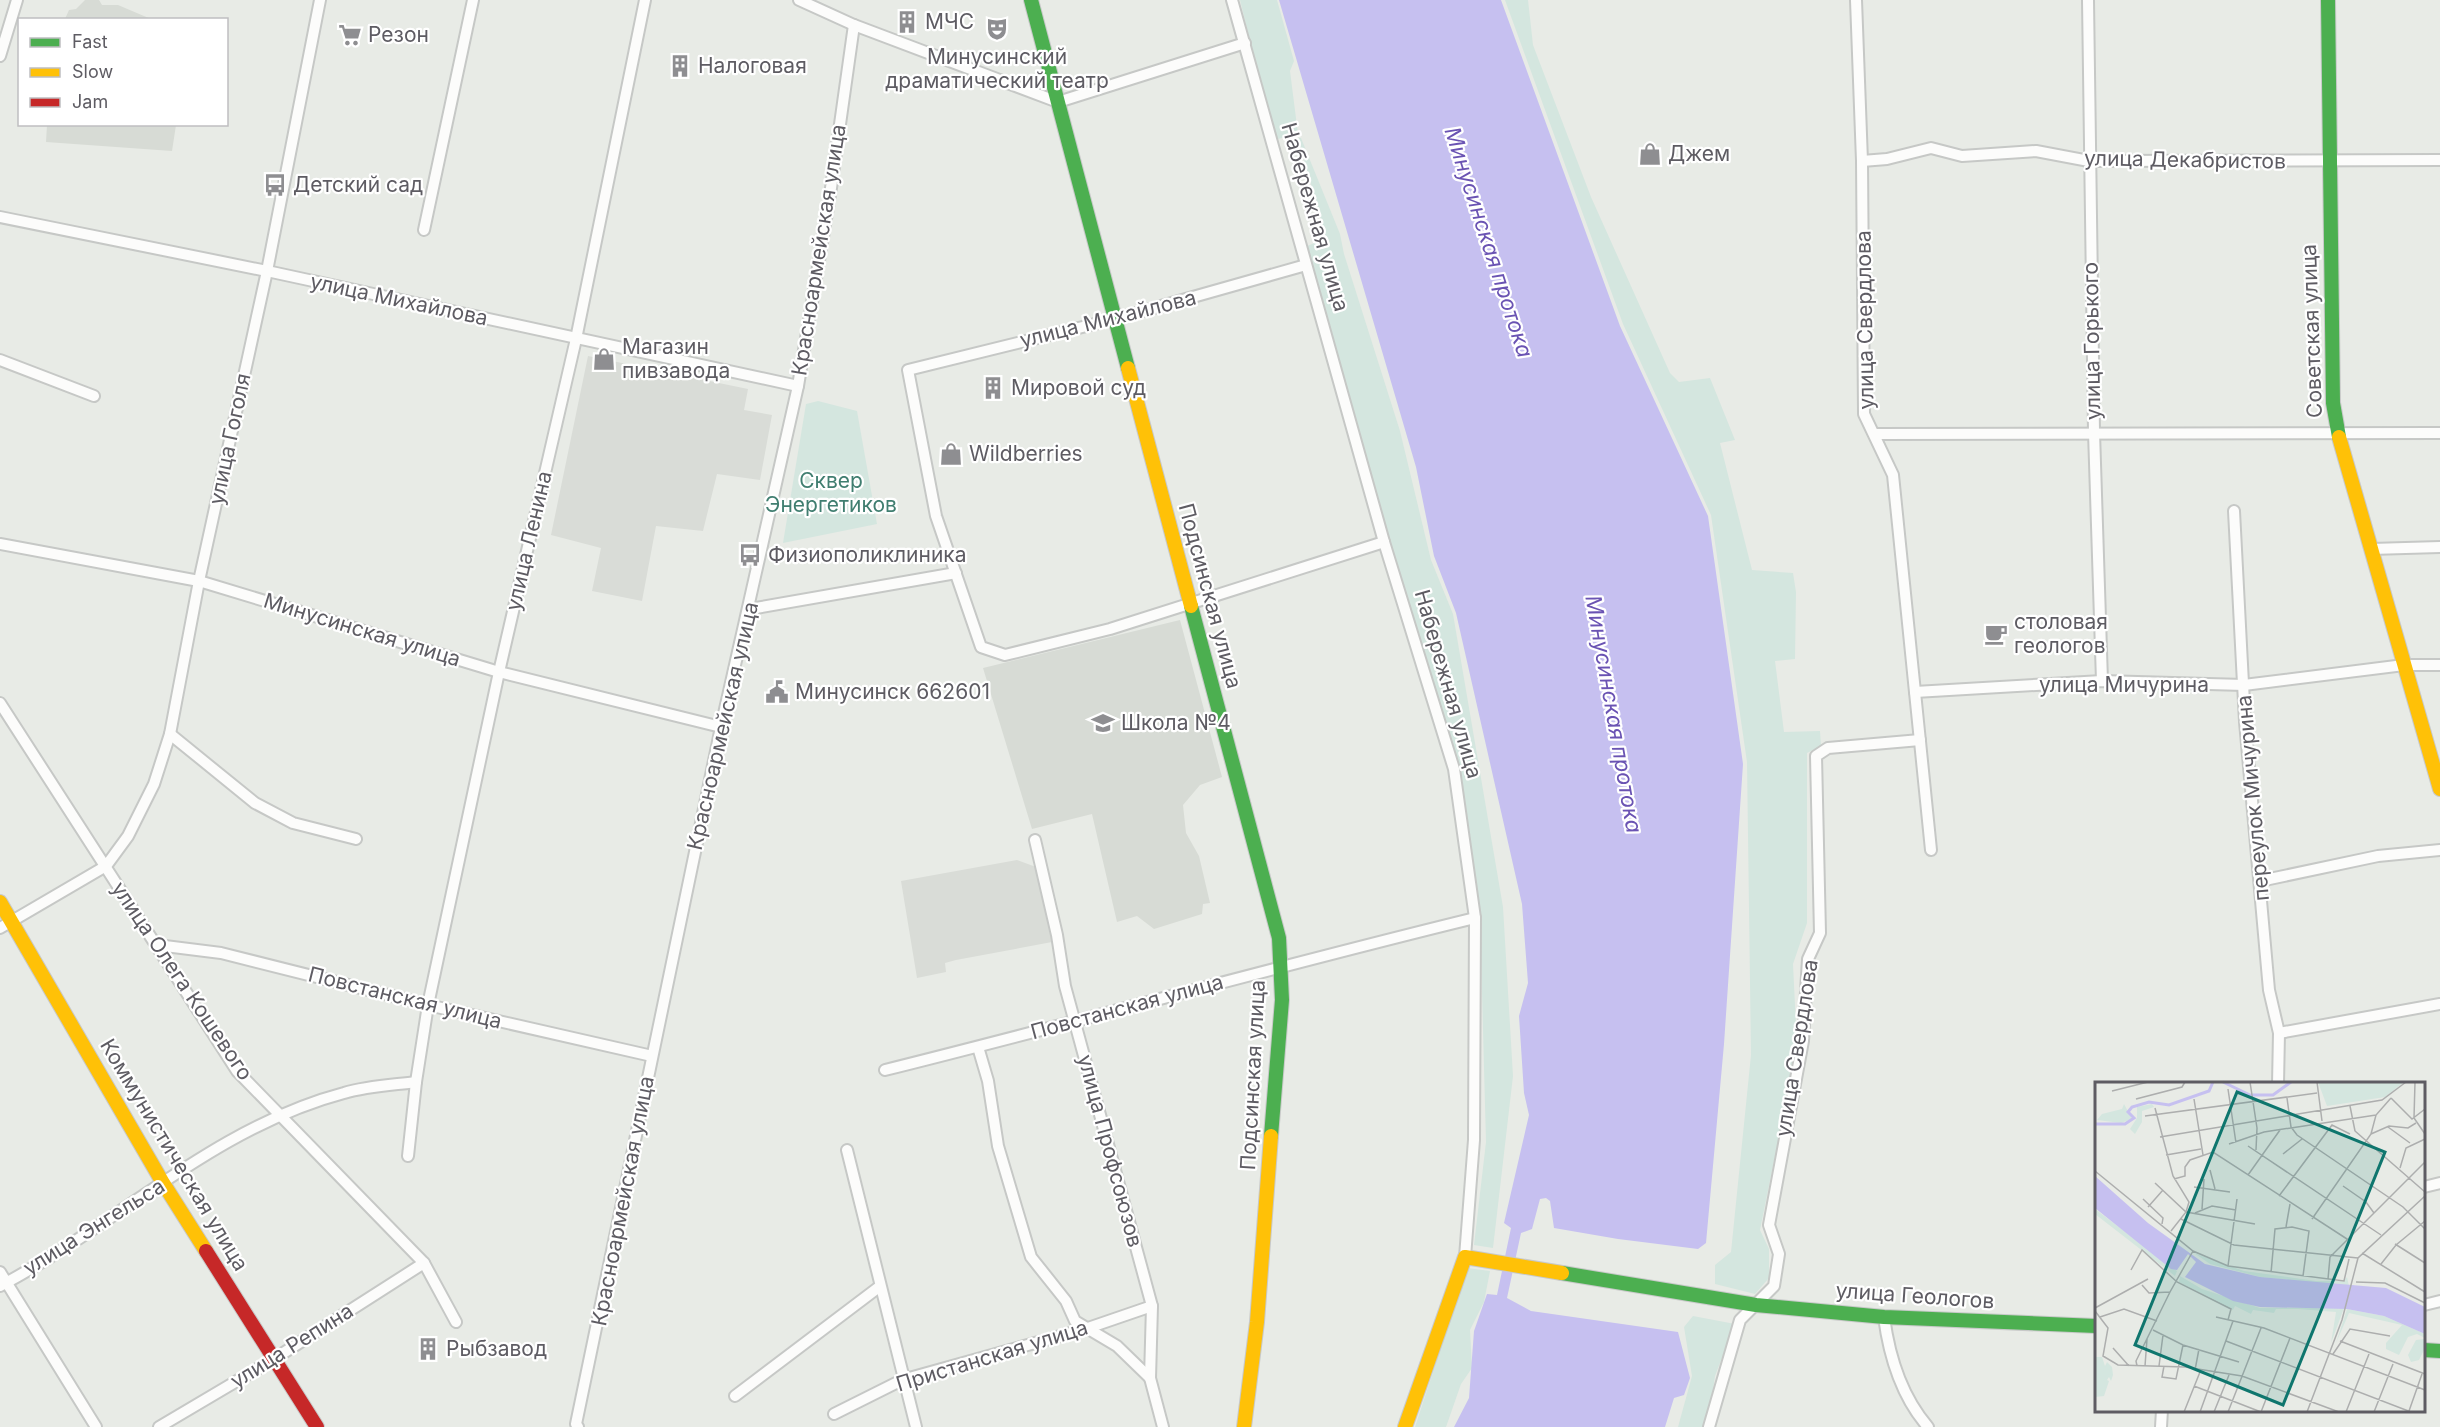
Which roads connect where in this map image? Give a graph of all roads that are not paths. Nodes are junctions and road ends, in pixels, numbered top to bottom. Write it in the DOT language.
graph roads {
  1 [pos="17,0"];
  2 [pos="320,0"];
  3 [pos="473,0"];
  4 [pos="645,0"];
  5 [pos="799,0"];
  6 [pos="1031,0"];
  7 [pos="1232,0"];
  8 [pos="1856,0"];
  9 [pos="2088,0"];
  10 [pos="2328,0"];
  11 [pos="854,25"];
  12 [pos="1245,43"];
  13 [pos="0,56"];
  14 [pos="1058,102"];
  15 [pos="2440,160"];
  16 [pos="1862,161"];
  17 [pos="2089,161"];
  18 [pos="2330,161"];
  19 [pos="0,217"];
  20 [pos="424,230"];
  21 [pos="1306,265"];
  22 [pos="267,271"];
  23 [pos="1115,320"];
  24 [pos="576,339"];
  25 [pos="0,360"];
  26 [pos="798,386"];
  27 [pos="94,396"];
  28 [pos="2094,432"];
  29 [pos="2440,433"];
  30 [pos="1875,434"];
  31 [pos="2338,434"];
  32 [pos="2234,511"];
  33 [pos="1384,542"];
  34 [pos="0,544"];
  35 [pos="2440,547"];
  36 [pos="2371,549"];
  37 [pos="956,573"];
  38 [pos="199,581"];
  39 [pos="1190,603"];
  40 [pos="750,609"];
  41 [pos="2404,665"];
  42 [pos="2440,665"];
  43 [pos="499,672"];
  44 [pos="2102,681"];
  45 [pos="2244,685"];
  46 [pos="1915,692"];
  47 [pos="0,703"];
  48 [pos="721,728"];
  49 [pos="170,735"];
  50 [pos="1920,740"];
  51 [pos="2440,789"];
  52 [pos="356,839"];
  53 [pos="1035,840"];
  54 [pos="2440,849"];
  55 [pos="1931,850"];
  56 [pos="106,866"];
  57 [pos="2260,881"];
  58 [pos="0,902"];
  59 [pos="1475,918"];
  60 [pos="6,925"];
  61 [pos="157,945"];
  62 [pos="1280,966"];
  63 [pos="2440,1004"];
  64 [pos="428,1005"];
  65 [pos="1075,1023"];
  66 [pos="2279,1033"];
  67 [pos="978,1047"];
  68 [pos="652,1056"];
  69 [pos="885,1070"];
  70 [pos="416,1082"];
  71 [pos="2278,1082"];
  72 [pos="282,1116"];
  73 [pos="847,1150"];
  74 [pos="408,1156"];
  75 [pos="163,1183"];
  76 [pos="2440,1183"];
  77 [pos="2425,1187"];
  78 [pos="1465,1257"];
  79 [pos="424,1263"];
  80 [pos="0,1272"];
  81 [pos="2,1284"];
  82 [pos="879,1287"];
  83 [pos="2440,1301"];
  84 [pos="1756,1305"];
  85 [pos="2425,1305"];
  86 [pos="1152,1306"];
  87 [pos="1884,1317"];
  88 [pos="456,1322"];
  89 [pos="2095,1326"];
  90 [pos="1085,1329"];
  91 [pos="2425,1350"];
  92 [pos="2440,1351"];
  93 [pos="274,1359"];
  94 [pos="1150,1378"];
  95 [pos="902,1380"];
  96 [pos="735,1396"];
  97 [pos="2162,1412"];
  98 [pos="834,1414"];
  99 [pos="577,1425"];
  100 [pos="96,1427"];
  101 [pos="159,1427"];
  102 [pos="317,1427"];
  103 [pos="916,1427"];
  104 [pos="1163,1427"];
  105 [pos="1244,1427"];
  106 [pos="1405,1427"];
  107 [pos="1709,1427"];
  108 [pos="1928,1427"];
  109 [pos="2161,1427"];
  1 -- 13 [label="street"];
  2 -- 22 [label="street, улица Гоголя"];
  3 -- 20 [label="street"];
  4 -- 24 [label="street, улица Ленина"];
  5 -- 11 [label="street"];
  6 -- 14 [label="street, Подсинская улица"];
  7 -- 12 [label="street, Набережная улица"];
  8 -- 16 [label="street, улица Свердлова"];
  9 -- 17 [label="street, улица Горького"];
  10 -- 18 [label="street, Советская улица"];
  11 -- 14 [label="street"];
  11 -- 26 [label="street, Красноармейская улица"];
  12 -- 14 [label="street"];
  12 -- 21 [label="street, Набережная улица"];
  14 -- 23 [label="street, Подсинская улица"];
  15 -- 18 [label="street, улица Декабристов"];
  16 -- 17 [label="street, улица Декабристов"];
  16 -- 30 [label="street, улица Свердлова"];
  17 -- 18 [label="street, улица Декабристов"];
  17 -- 28 [label="street, улица Горького"];
  18 -- 31 [label="street, Советская улица"];
  19 -- 22 [label="street, улица Михайлова"];
  21 -- 23 [label="street, улица Михайлова"];
  21 -- 33 [label="street, Набережная улица"];
  22 -- 24 [label="street, улица Михайлова"];
  22 -- 38 [label="street, улица Гоголя"];
  23 -- 37 [label="street, улица Михайлова"];
  23 -- 39 [label="street, Подсинская улица"];
  24 -- 26 [label="street, улица Михайлова"];
  24 -- 43 [label="street, улица Ленина"];
  25 -- 27 [label="street"];
  26 -- 40 [label="street, Красноармейская улица"];
  28 -- 30 [label="street"];
  28 -- 31 [label="street"];
  28 -- 44 [label="street, улица Горького"];
  29 -- 31 [label="street"];
  30 -- 46 [label="street, улица Свердлова"];
  31 -- 36 [label="street, Советская улица"];
  32 -- 45 [label="street, переулок Мичурина"];
  33 -- 39 [label="street"];
  33 -- 59 [label="street, Набережная улица"];
  34 -- 38 [label="street, Минусинская улица"];
  35 -- 36 [label="street"];
  36 -- 41 [label="street, Советская улица"];
  37 -- 39 [label="street"];
  37 -- 40 [label="street"];
  38 -- 43 [label="street, Минусинская улица"];
  38 -- 49 [label="street, улица Гоголя"];
  39 -- 62 [label="street, Подсинская улица"];
  40 -- 48 [label="street, Красноармейская улица"];
  41 -- 42 [label="street, улица Мичурина"];
  41 -- 45 [label="street, улица Мичурина"];
  41 -- 51 [label="street, Советская улица"];
  43 -- 48 [label="street, Минусинская улица"];
  43 -- 64 [label="street, улица Ленина"];
  44 -- 45 [label="street, улица Мичурина"];
  44 -- 46 [label="street, улица Мичурина"];
  45 -- 57 [label="street, переулок Мичурина"];
  46 -- 50 [label="street, улица Свердлова"];
  47 -- 56 [label="street, улица Олега Кошевого"];
  48 -- 68 [label="street, Красноармейская улица"];
  49 -- 52 [label="street"];
  49 -- 56 [label="street, улица Гоголя"];
  50 -- 55 [label="street, улица Свердлова"];
  50 -- 84 [label="street, улица Свердлова"];
  53 -- 65 [label="street, улица Профсоюзов"];
  54 -- 57 [label="street"];
  56 -- 60 [label="street"];
  56 -- 61 [label="street, улица Олега Кошевого"];
  57 -- 66 [label="street, переулок Мичурина"];
  58 -- 60 [label="street, Коммунистическая улица"];
  59 -- 62 [label="street, Повстанская улица"];
  59 -- 78 [label="street, Набережная улица"];
  60 -- 75 [label="street, Коммунистическая улица"];
  61 -- 64 [label="street, Повстанская улица"];
  61 -- 72 [label="street, улица Олега Кошевого"];
  62 -- 65 [label="street, Повстанская улица"];
  62 -- 105 [label="street, Подсинская улица"];
  63 -- 66 [label="street"];
  64 -- 68 [label="street, Повстанская улица"];
  64 -- 70 [label="street, улица Ленина"];
  65 -- 67 [label="street, Повстанская улица"];
  65 -- 86 [label="street, улица Профсоюзов"];
  66 -- 71 [label="street, переулок Мичурина"];
  67 -- 69 [label="street, Повстанская улица"];
  67 -- 90 [label="street"];
  68 -- 99 [label="street, Красноармейская улица"];
  70 -- 72 [label="street"];
  70 -- 74 [label="street, улица Ленина"];
  72 -- 75 [label="street, улица Энгельса"];
  72 -- 79 [label="street, улица Олега Кошевого"];
  73 -- 82 [label="street"];
  75 -- 81 [label="street, улица Энгельса"];
  75 -- 93 [label="street, Коммунистическая улица"];
  76 -- 77 [label="street"];
  78 -- 84 [label="street, улица Геологов"];
  78 -- 106 [label="street, Набережная улица"];
  79 -- 88 [label="street, улица Олега Кошевого"];
  79 -- 93 [label="street, улица Репина"];
  80 -- 81 [label="street"];
  81 -- 100 [label="street"];
  82 -- 95 [label="street"];
  82 -- 96 [label="street"];
  83 -- 85 [label="street"];
  84 -- 87 [label="street, улица Геологов"];
  84 -- 107 [label="street, улица Свердлова"];
  86 -- 90 [label="street, Пристанская улица"];
  86 -- 94 [label="street, улица Профсоюзов"];
  87 -- 89 [label="street, улица Геологов"];
  87 -- 108 [label="street"];
  90 -- 94 [label="street"];
  90 -- 95 [label="street, Пристанская улица"];
  91 -- 92 [label="street"];
  93 -- 101 [label="street, улица Репина"];
  93 -- 102 [label="street, Коммунистическая улица"];
  94 -- 104 [label="street, улица Профсоюзов"];
  95 -- 98 [label="street, Пристанская улица"];
  95 -- 103 [label="street"];
  97 -- 109 [label="street"];
}
